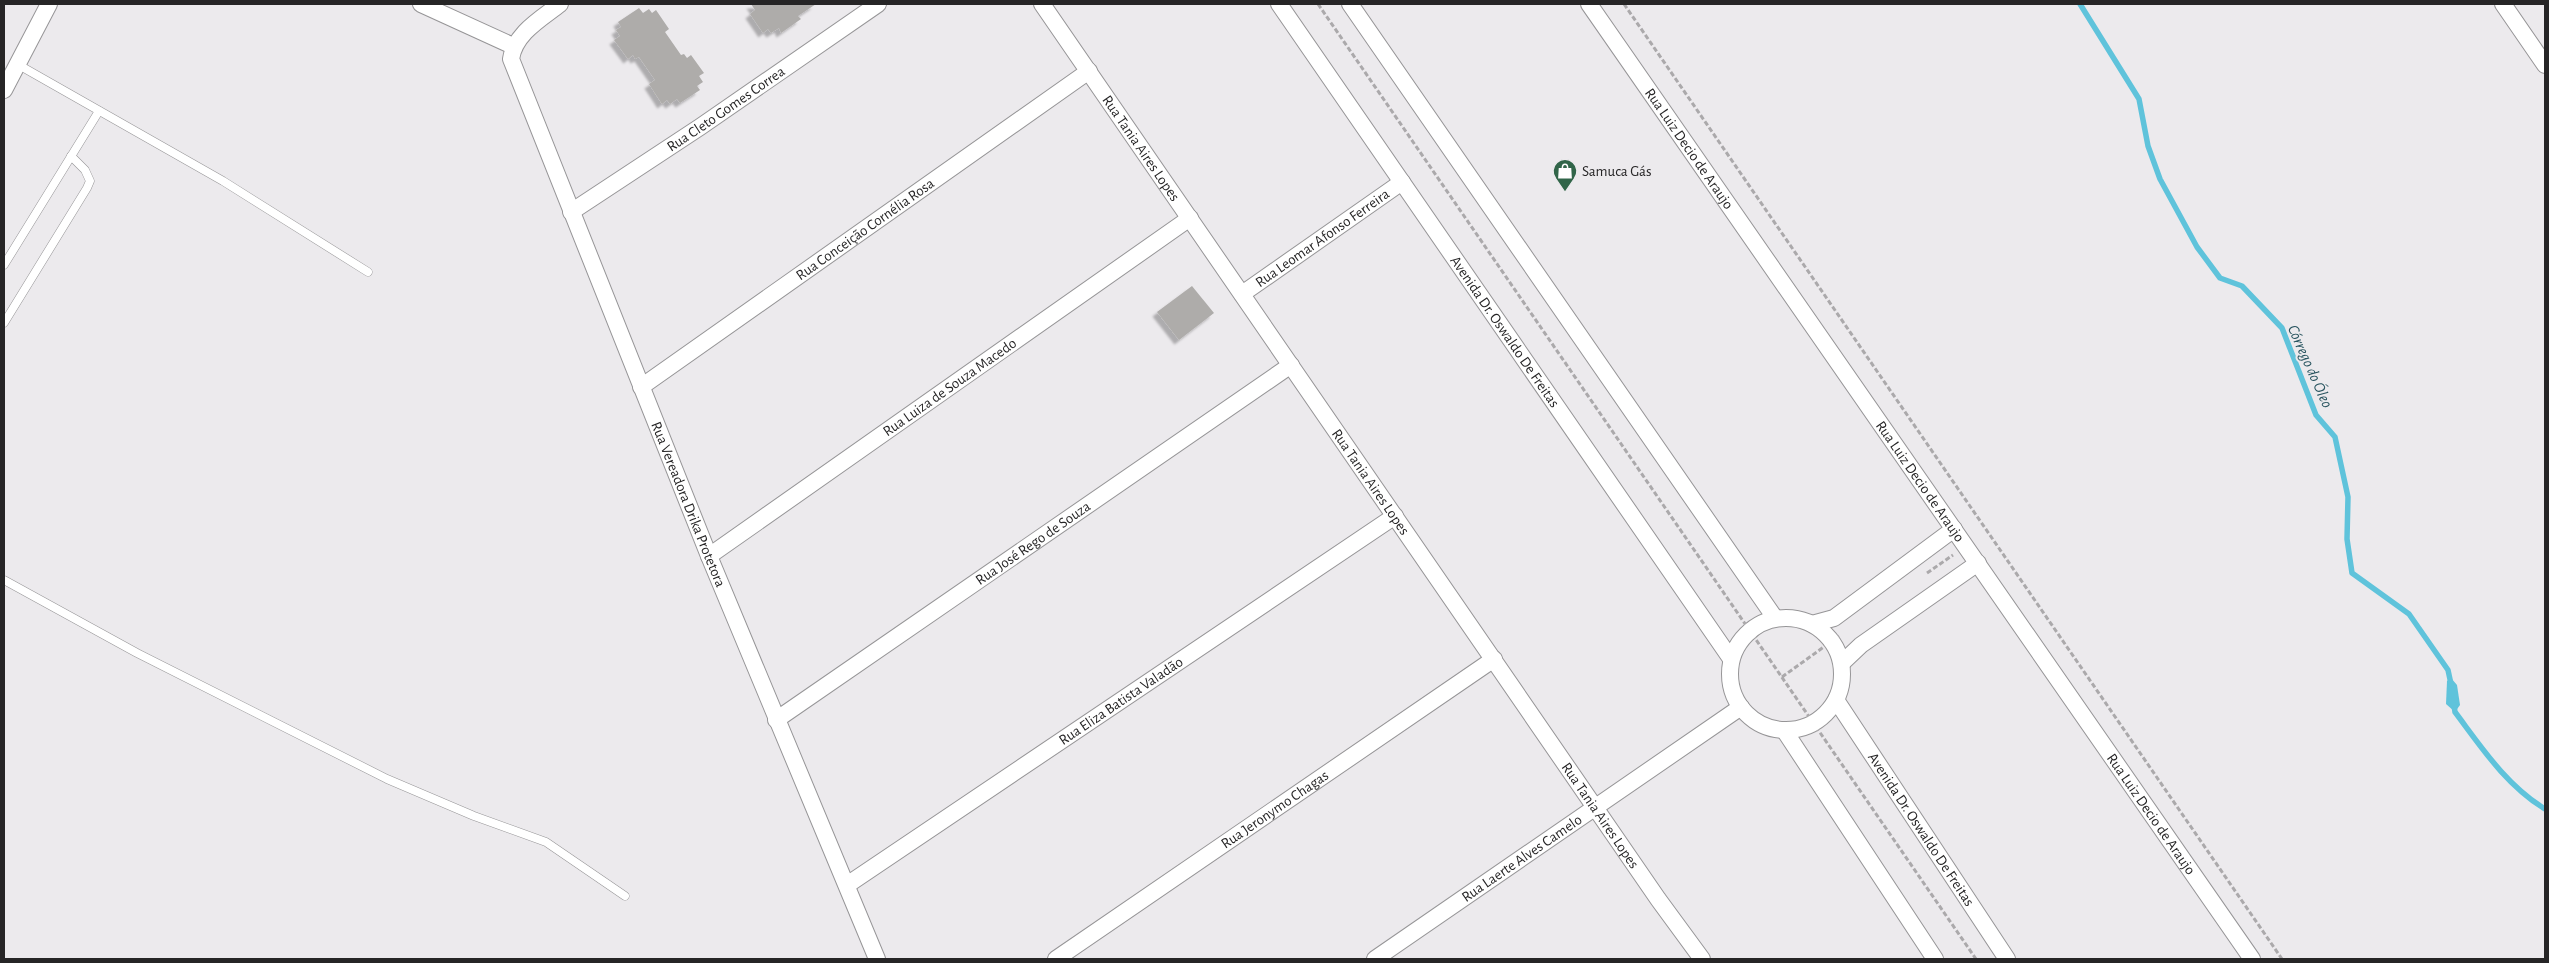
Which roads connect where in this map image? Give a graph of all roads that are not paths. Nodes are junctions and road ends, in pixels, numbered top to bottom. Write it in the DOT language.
graph roads {
  1 [pos="49,4"];
  2 [pos="421,4"];
  3 [pos="560,4"];
  4 [pos="878,4"];
  5 [pos="1042,4"];
  6 [pos="1279,4"];
  7 [pos="1350,4"];
  8 [pos="1589,4"];
  9 [pos="2502,4"];
  10 [pos="513,46"];
  11 [pos="17,64"];
  12 [pos="2545,65"];
  13 [pos="1089,71"];
  14 [pos="4,90"];
  15 [pos="99,112"];
  16 [pos="71,156"];
  17 [pos="1402,182"];
  18 [pos="571,212"];
  19 [pos="1190,218"];
  20 [pos="4,265"];
  21 [pos="368,272"];
  22 [pos="1242,294"];
  23 [pos="4,323"];
  24 [pos="1291,365"];
  25 [pos="641,387"];
  26 [pos="1395,516"];
  27 [pos="1954,529"];
  28 [pos="709,556"];
  29 [pos="1978,563"];
  30 [pos="4,580"];
  31 [pos="1775,618"];
  32 [pos="1812,624"];
  33 [pos="1494,659"];
  34 [pos="1732,659"];
  35 [pos="1842,663"];
  36 [pos="1836,700"];
  37 [pos="1741,707"];
  38 [pos="776,720"];
  39 [pos="1784,730"];
  40 [pos="1596,807"];
  41 [pos="847,885"];
  42 [pos="624,896"];
  43 [pos="877,959"];
  44 [pos="1056,959"];
  45 [pos="1375,959"];
  46 [pos="1700,959"];
  47 [pos="1935,959"];
  48 [pos="2007,959"];
  49 [pos="2252,959"];
  1 -- 11 [label="street"];
  2 -- 10 [label="street"];
  3 -- 10 [label="street"];
  4 -- 18 [label="street, Rua Cleto Gomes Correa"];
  5 -- 13 [label="street, Rua Tania Aires Lopes"];
  6 -- 17 [label="street, Avenida Dr. Oswaldo De Freitas"];
  7 -- 31 [label="street"];
  8 -- 27 [label="street, Rua Luiz Decio de Araujo"];
  9 -- 12 [label="street"];
  10 -- 18 [label="street, Rua Vereadora Drika Protetora"];
  11 -- 14 [label="street"];
  11 -- 15 [label="lane"];
  13 -- 19 [label="street, Rua Tania Aires Lopes"];
  13 -- 25 [label="street, Rua Conceição Cornélia Rosa"];
  15 -- 16 [label="lane"];
  15 -- 21 [label="lane"];
  16 -- 20 [label="lane"];
  16 -- 23 [label="lane"];
  17 -- 22 [label="street, Rua Leomar Afonso Ferreira"];
  17 -- 34 [label="street, Avenida Dr. Oswaldo De Freitas"];
  18 -- 25 [label="street, Rua Vereadora Drika Protetora"];
  19 -- 22 [label="street, Rua Tania Aires Lopes"];
  19 -- 28 [label="street, Rua Luiza de Souza Macedo"];
  22 -- 24 [label="street, Rua Tania Aires Lopes"];
  24 -- 26 [label="street, Rua Tania Aires Lopes"];
  24 -- 38 [label="street, Rua José Rego de Souza"];
  25 -- 28 [label="street, Rua Vereadora Drika Protetora"];
  26 -- 33 [label="street, Rua Tania Aires Lopes"];
  26 -- 41 [label="street, Rua Eliza Batista Valadão"];
  27 -- 29 [label="street, Rua Luiz Decio de Araujo"];
  27 -- 32 [label="street"];
  28 -- 38 [label="street, Rua Vereadora Drika Protetora"];
  29 -- 35 [label="street"];
  29 -- 49 [label="street, Rua Luiz Decio de Araujo"];
  30 -- 42 [label="lane"];
  31 -- 32 [label="street"];
  31 -- 34 [label="street"];
  32 -- 35 [label="street"];
  33 -- 40 [label="street, Rua Tania Aires Lopes"];
  33 -- 44 [label="street, Rua Jeronymo Chagas"];
  34 -- 37 [label="street"];
  35 -- 36 [label="street"];
  36 -- 39 [label="street"];
  36 -- 48 [label="street, Avenida Dr. Oswaldo De Freitas"];
  37 -- 39 [label="street"];
  37 -- 40 [label="street, Rua Laerte Alves Camelo"];
  38 -- 41 [label="street, Rua Vereadora Drika Protetora"];
  39 -- 47 [label="street"];
  40 -- 45 [label="street, Rua Laerte Alves Camelo"];
  40 -- 46 [label="street, Rua Tania Aires Lopes"];
  41 -- 43 [label="street, Rua Vereadora Drika Protetora"];
}
